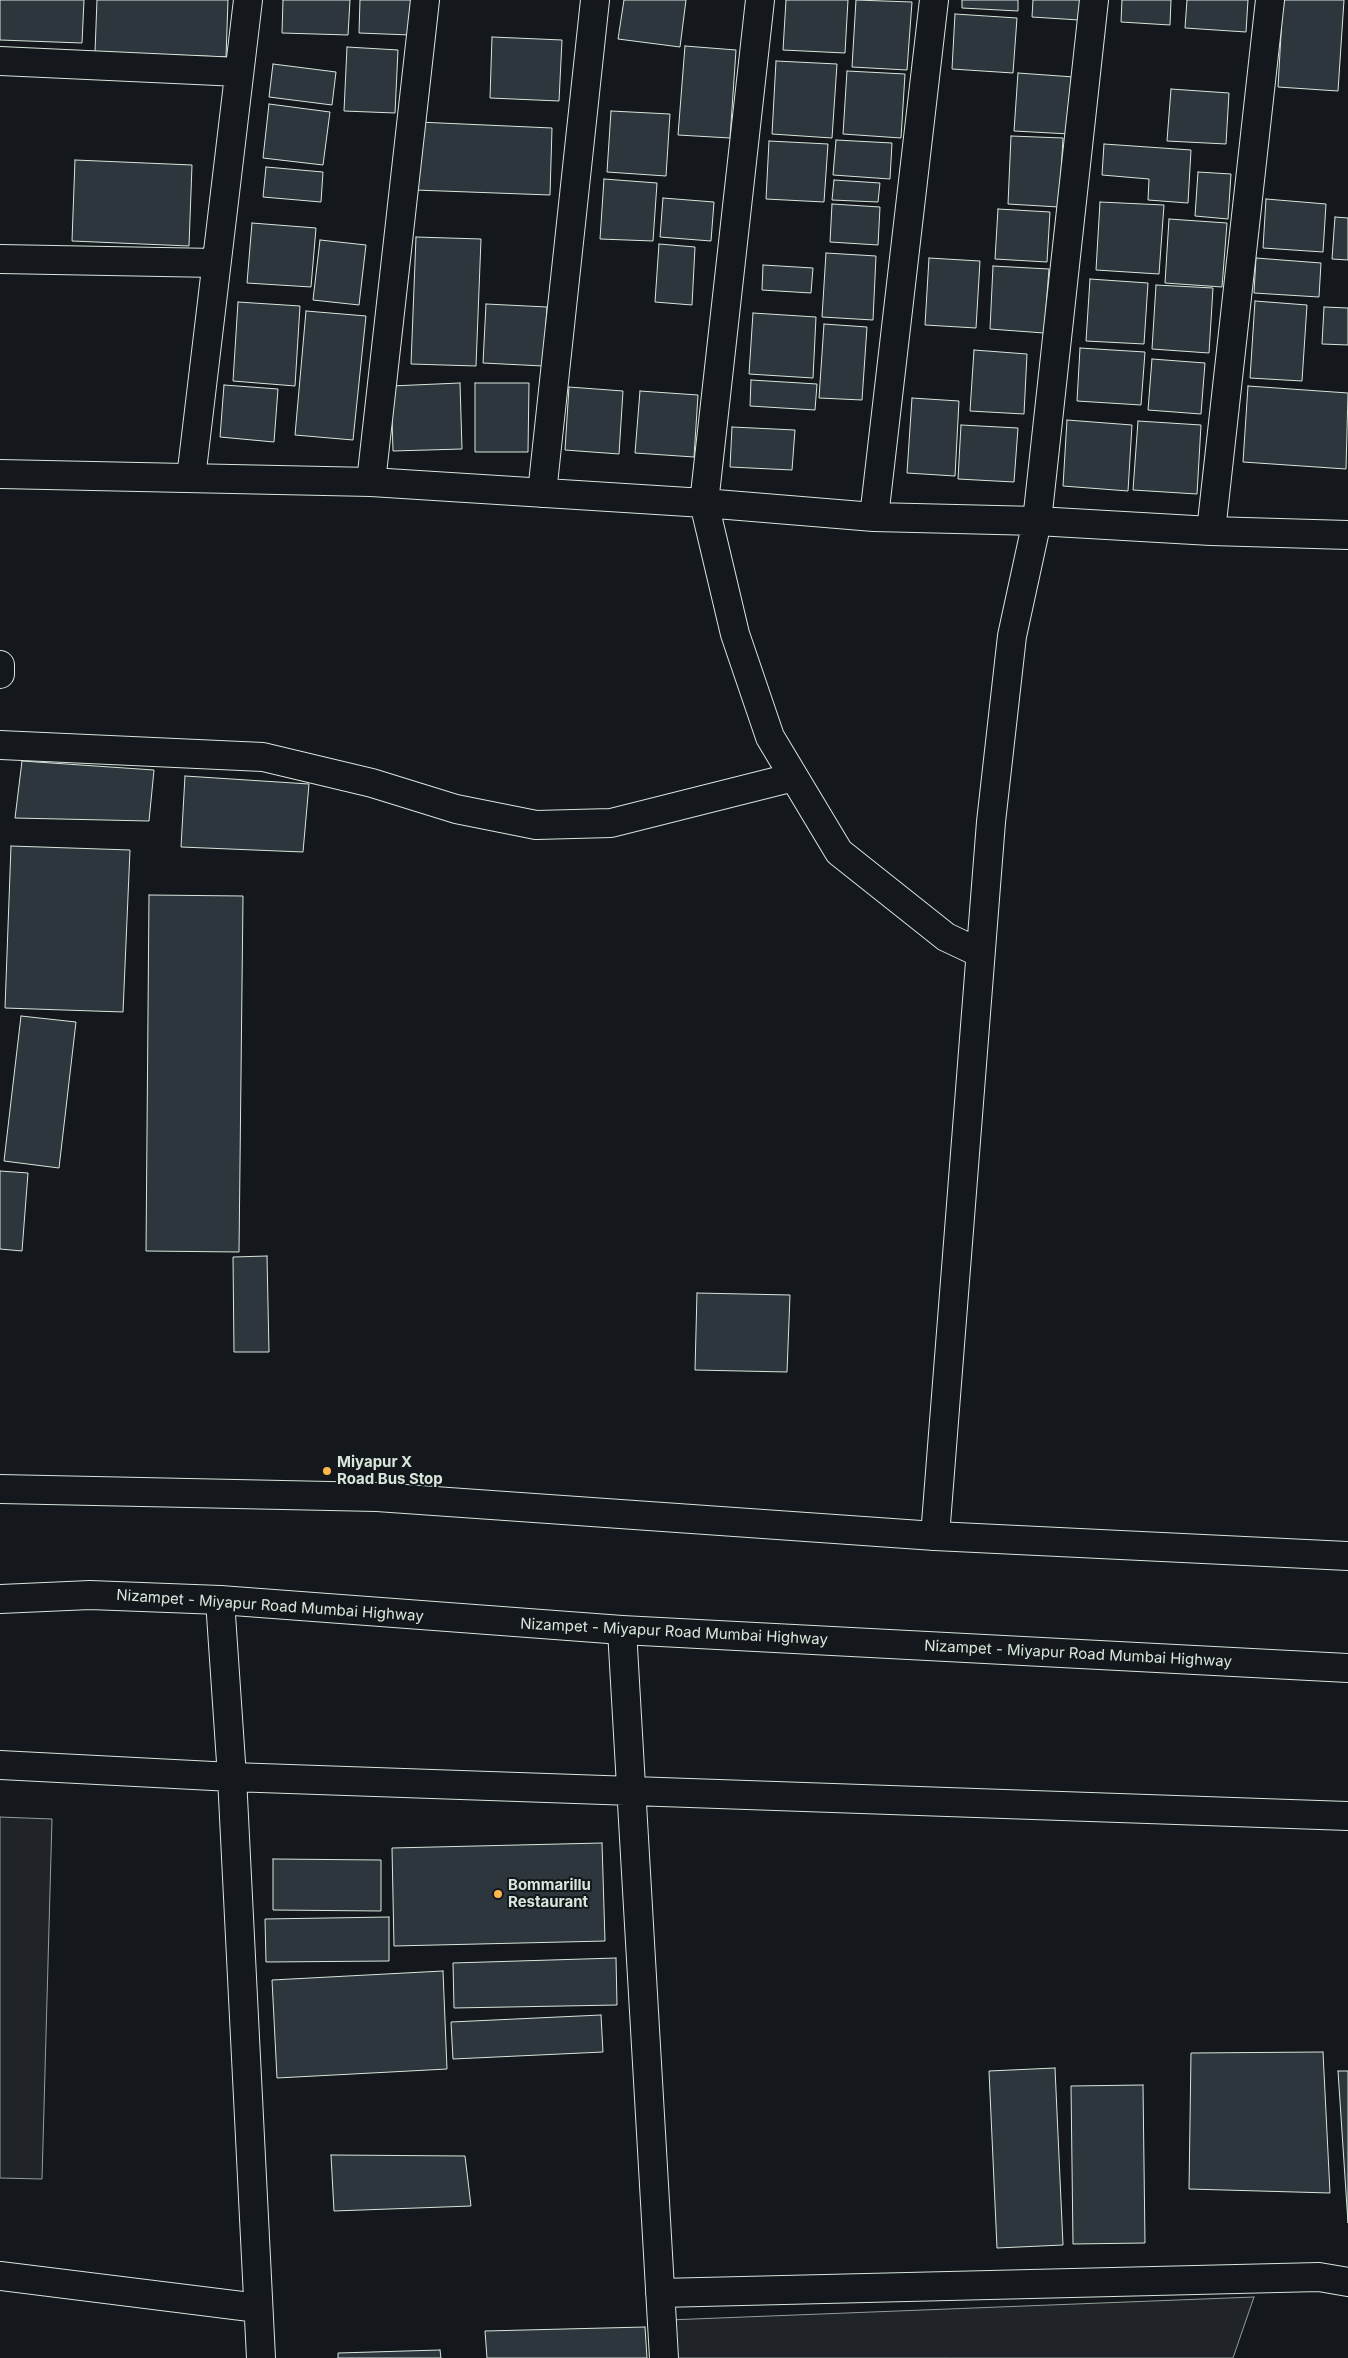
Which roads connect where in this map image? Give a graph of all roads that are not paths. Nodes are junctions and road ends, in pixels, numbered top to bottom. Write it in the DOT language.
graph roads {
  1 [pos="248,0"];
  2 [pos="425,0"];
  3 [pos="595,0"];
  4 [pos="760,0"];
  5 [pos="934,0"];
  6 [pos="1094,0"];
  7 [pos="1270,0"];
  8 [pos="0,61"];
  9 [pos="239,72"];
  10 [pos="0,259"];
  11 [pos="216,263"];
  12 [pos="0,474"];
  13 [pos="191,478"];
  14 [pos="371,482"];
  15 [pos="542,493"];
  16 [pos="704,503"];
  17 [pos="874,517"];
  18 [pos="1037,521"];
  19 [pos="1211,531"];
  20 [pos="1348,535"];
  21 [pos="0,665"];
  22 [pos="0,674"];
  23 [pos="0,745"];
  24 [pos="794,777"];
  25 [pos="980,952"];
  26 [pos="0,1489"];
  27 [pos="935,1536"];
  28 [pos="1348,1556"];
  29 [pos="0,1599"];
  30 [pos="220,1600"];
  31 [pos="622,1630"];
  32 [pos="1348,1668"];
  33 [pos="0,1765"];
  34 [pos="232,1777"];
  35 [pos="631,1790"];
  36 [pos="1348,1816"];
  37 [pos="0,2276"];
  38 [pos="1348,2282"];
  39 [pos="660,2293"];
  40 [pos="258,2308"];
  41 [pos="261,2358"];
  42 [pos="664,2358"];
  1 -- 9 [label="main road"];
  2 -- 14 [label="main road"];
  3 -- 15 [label="main road"];
  4 -- 16 [label="main road"];
  5 -- 17 [label="main road"];
  6 -- 18 [label="main road"];
  7 -- 19 [label="main road"];
  8 -- 9 [label="main road"];
  9 -- 11 [label="main road"];
  10 -- 11 [label="main road"];
  11 -- 13 [label="main road"];
  12 -- 13 [label="main road"];
  13 -- 14 [label="main road"];
  14 -- 15 [label="main road"];
  15 -- 16 [label="main road"];
  16 -- 17 [label="main road"];
  16 -- 24 [label="main road"];
  17 -- 18 [label="main road"];
  18 -- 19 [label="main road"];
  18 -- 25 [label="main road"];
  19 -- 20 [label="main road"];
  21 -- 22 [label="main road"];
  23 -- 24 [label="main road"];
  24 -- 25 [label="main road"];
  25 -- 27 [label="main road"];
  26 -- 27 [label="main road"];
  27 -- 28 [label="main road"];
  29 -- 30 [label="main road, Nizampet - Miyapur Road Mumbai Highway"];
  30 -- 31 [label="main road, Nizampet - Miyapur Road Mumbai Highway"];
  30 -- 34 [label="main road"];
  31 -- 32 [label="main road, Nizampet - Miyapur Road Mumbai Highway"];
  31 -- 35 [label="main road"];
  33 -- 34 [label="main road"];
  34 -- 35 [label="main road"];
  34 -- 40 [label="main road"];
  35 -- 36 [label="main road"];
  35 -- 39 [label="main road"];
  37 -- 40 [label="main road"];
  38 -- 39 [label="main road"];
  39 -- 42 [label="main road"];
  40 -- 41 [label="main road"];
}
